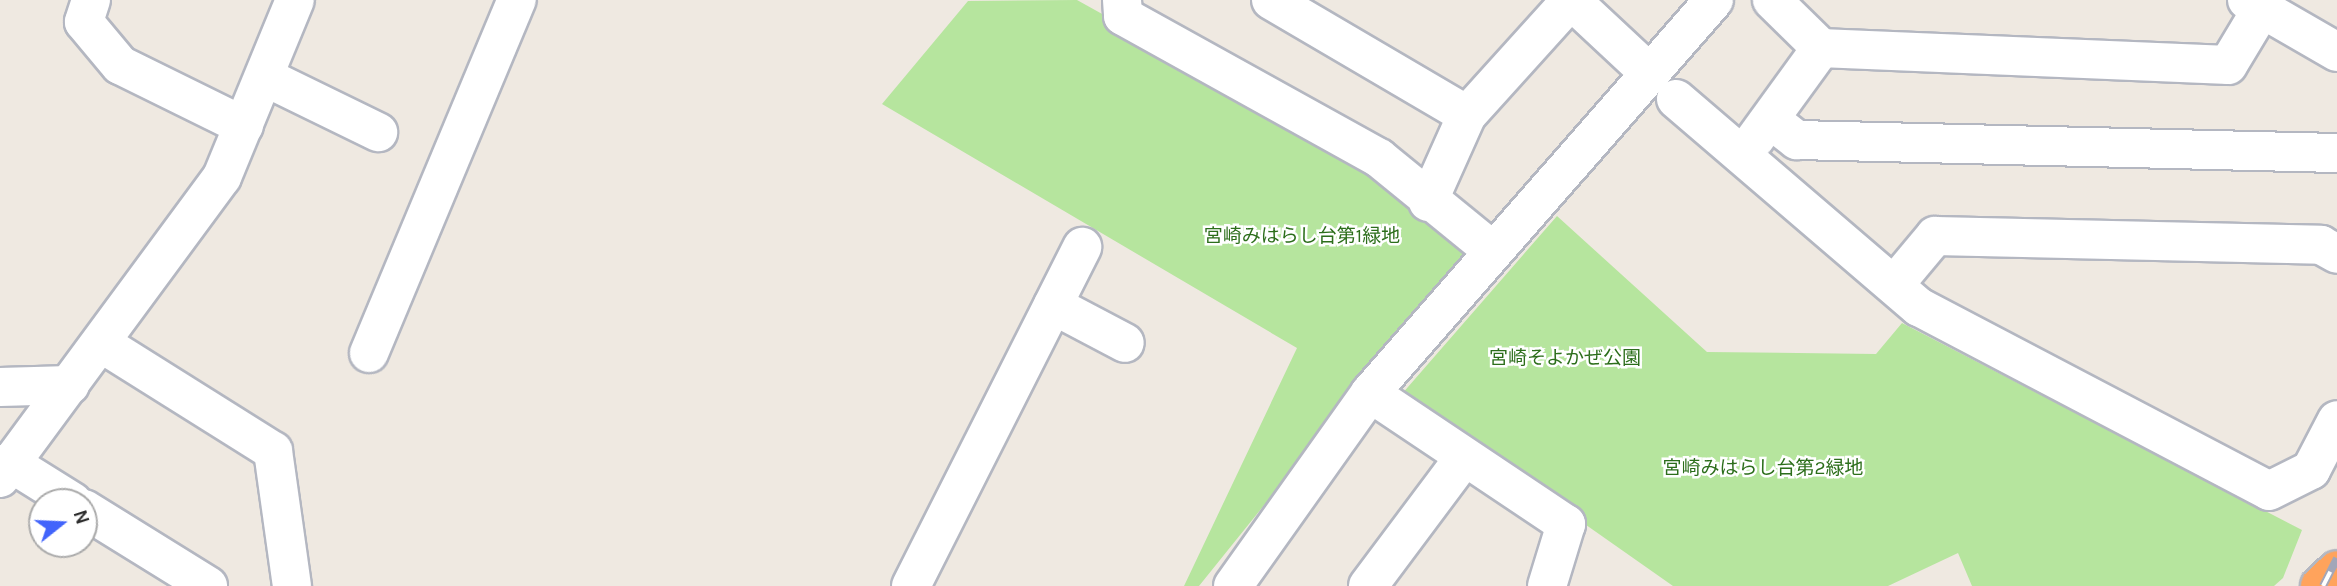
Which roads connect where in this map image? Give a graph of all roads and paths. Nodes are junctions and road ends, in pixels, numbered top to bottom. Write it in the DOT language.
graph roads {
  1 [pos="91,0"];
  2 [pos="295,0"];
  3 [pos="517,0"];
  4 [pos="1122,0"];
  5 [pos="1271,0"];
  6 [pos="1571,0"];
  7 [pos="1714,0"];
  8 [pos="1772,0"];
  9 [pos="2254,5"];
  10 [pos="1821,48"];
  11 [pos="2337,52"];
  12 [pos="1646,70"];
  13 [pos="265,77"];
  14 [pos="1676,99"];
  15 [pos="1467,115"];
  16 [pos="1771,120"];
  17 [pos="244,127"];
  18 [pos="378,132"];
  19 [pos="2337,153"];
  20 [pos="1740,156"];
  21 [pos="1428,202"];
  22 [pos="1082,247"];
  23 [pos="1492,250"];
  24 [pos="2337,254"];
  25 [pos="1894,285"];
  26 [pos="1053,305"];
  27 [pos="1125,342"];
  28 [pos="101,343"];
  29 [pos="369,353"];
  30 [pos="69,385"];
  31 [pos="0,387"];
  32 [pos="1370,393"];
  33 [pos="2337,420"];
  34 [pos="1463,459"];
  35 [pos="5,470"];
  36 [pos="43,488"];
  37 [pos="98,518"];
  38 [pos="2337,570"];
  39 [pos="208,586"];
  40 [pos="292,586"];
  41 [pos="911,586"];
  42 [pos="1233,586"];
  43 [pos="1368,586"];
  44 [pos="1547,586"];
  45 [pos="2320,586"];
  1 -- 17 [label="street"];
  2 -- 13 [label="street"];
  3 -- 29 [label="street"];
  4 -- 21 [label="street"];
  5 -- 15 [label="street"];
  6 -- 12 [label="street"];
  6 -- 15 [label="street"];
  7 -- 12 [label="street"];
  8 -- 10 [label="street"];
  9 -- 10 [label="street"];
  9 -- 11 [label="street"];
  10 -- 16 [label="street"];
  12 -- 23 [label="street"];
  13 -- 17 [label="street"];
  13 -- 18 [label="street"];
  14 -- 20 [label="street"];
  15 -- 21 [label="street"];
  16 -- 19 [label="street"];
  16 -- 20 [label="street"];
  17 -- 28 [label="street"];
  20 -- 25 [label="street"];
  21 -- 23 [label="street"];
  22 -- 26 [label="street"];
  23 -- 32 [label="street"];
  24 -- 25 [label="street"];
  25 -- 33 [label="street"];
  26 -- 27 [label="street"];
  26 -- 41 [label="street"];
  28 -- 30 [label="street"];
  28 -- 40 [label="street"];
  30 -- 31 [label="street"];
  30 -- 35 [label="street"];
  32 -- 34 [label="street"];
  32 -- 42 [label="street"];
  34 -- 43 [label="street"];
  34 -- 44 [label="street"];
  35 -- 36 [label="street"];
  37 -- 39 [label="street"];
  38 -- 45 [label="highway"];
}
